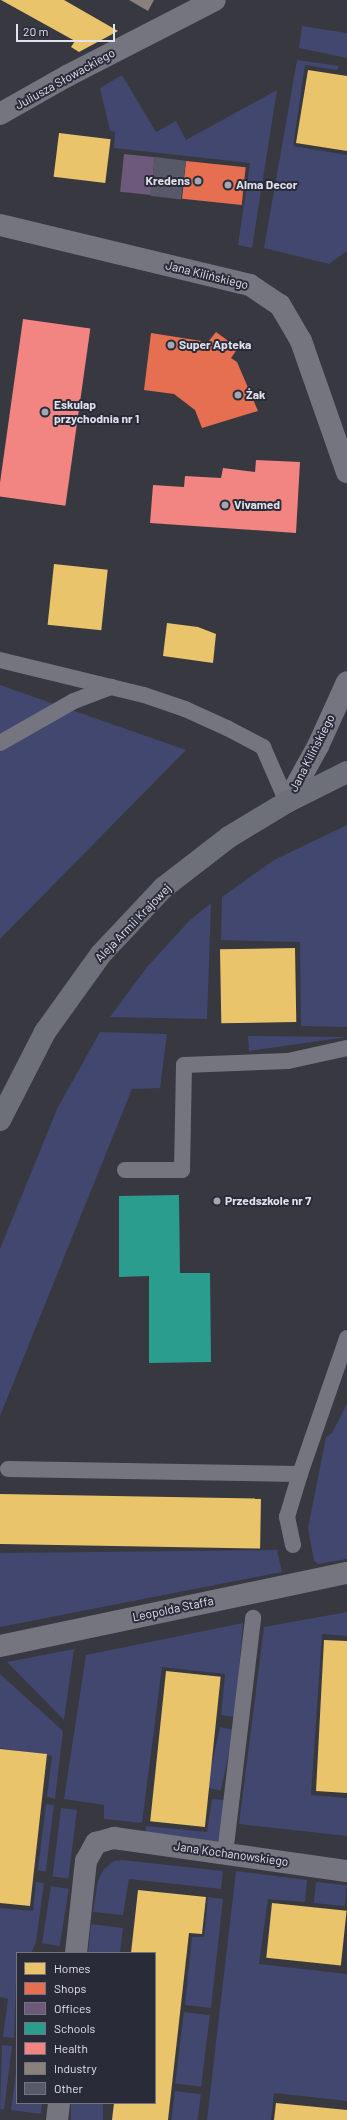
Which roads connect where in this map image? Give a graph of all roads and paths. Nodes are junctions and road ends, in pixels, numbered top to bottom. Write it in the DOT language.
graph roads {
  1 [pos="216,0"];
  2 [pos="0,114"];
  3 [pos="0,226"];
  4 [pos="347,472"];
  5 [pos="0,660"];
  6 [pos="347,682"];
  7 [pos="111,687"];
  8 [pos="0,743"];
  9 [pos="347,772"];
  10 [pos="287,802"];
  11 [pos="347,1048"];
  12 [pos="0,1120"];
  13 [pos="125,1170"];
  14 [pos="347,1338"];
  15 [pos="8,1469"];
  16 [pos="300,1474"];
  17 [pos="293,1545"];
  18 [pos="347,1573"];
  19 [pos="253,1618"];
  20 [pos="0,1646"];
  21 [pos="225,1854"];
  22 [pos="347,1870"];
  23 [pos="76,1952"];
  24 [pos="59,2104"];
  25 [pos="57,2120"];
  1 -- 2 [label="street, Juliusza Słowackiego"];
  3 -- 4 [label="street, Jana Kilińskiego"];
  5 -- 7 [label="lane"];
  6 -- 10 [label="street, Jana Kilińskiego"];
  7 -- 8 [label="lane"];
  7 -- 10 [label="lane"];
  9 -- 10 [label="street, Aleja Armii Krajowej"];
  10 -- 12 [label="street, Aleja Armii Krajowej"];
  11 -- 13 [label="lane"];
  14 -- 16 [label="lane"];
  15 -- 16 [label="lane"];
  16 -- 17 [label="lane"];
  18 -- 20 [label="street, Leopolda Staffa"];
  19 -- 21 [label="lane"];
  21 -- 22 [label="street, Jana Kochanowskiego"];
  21 -- 23 [label="street, Jana Kochanowskiego"];
  24 -- 25 [label="street"];
}
